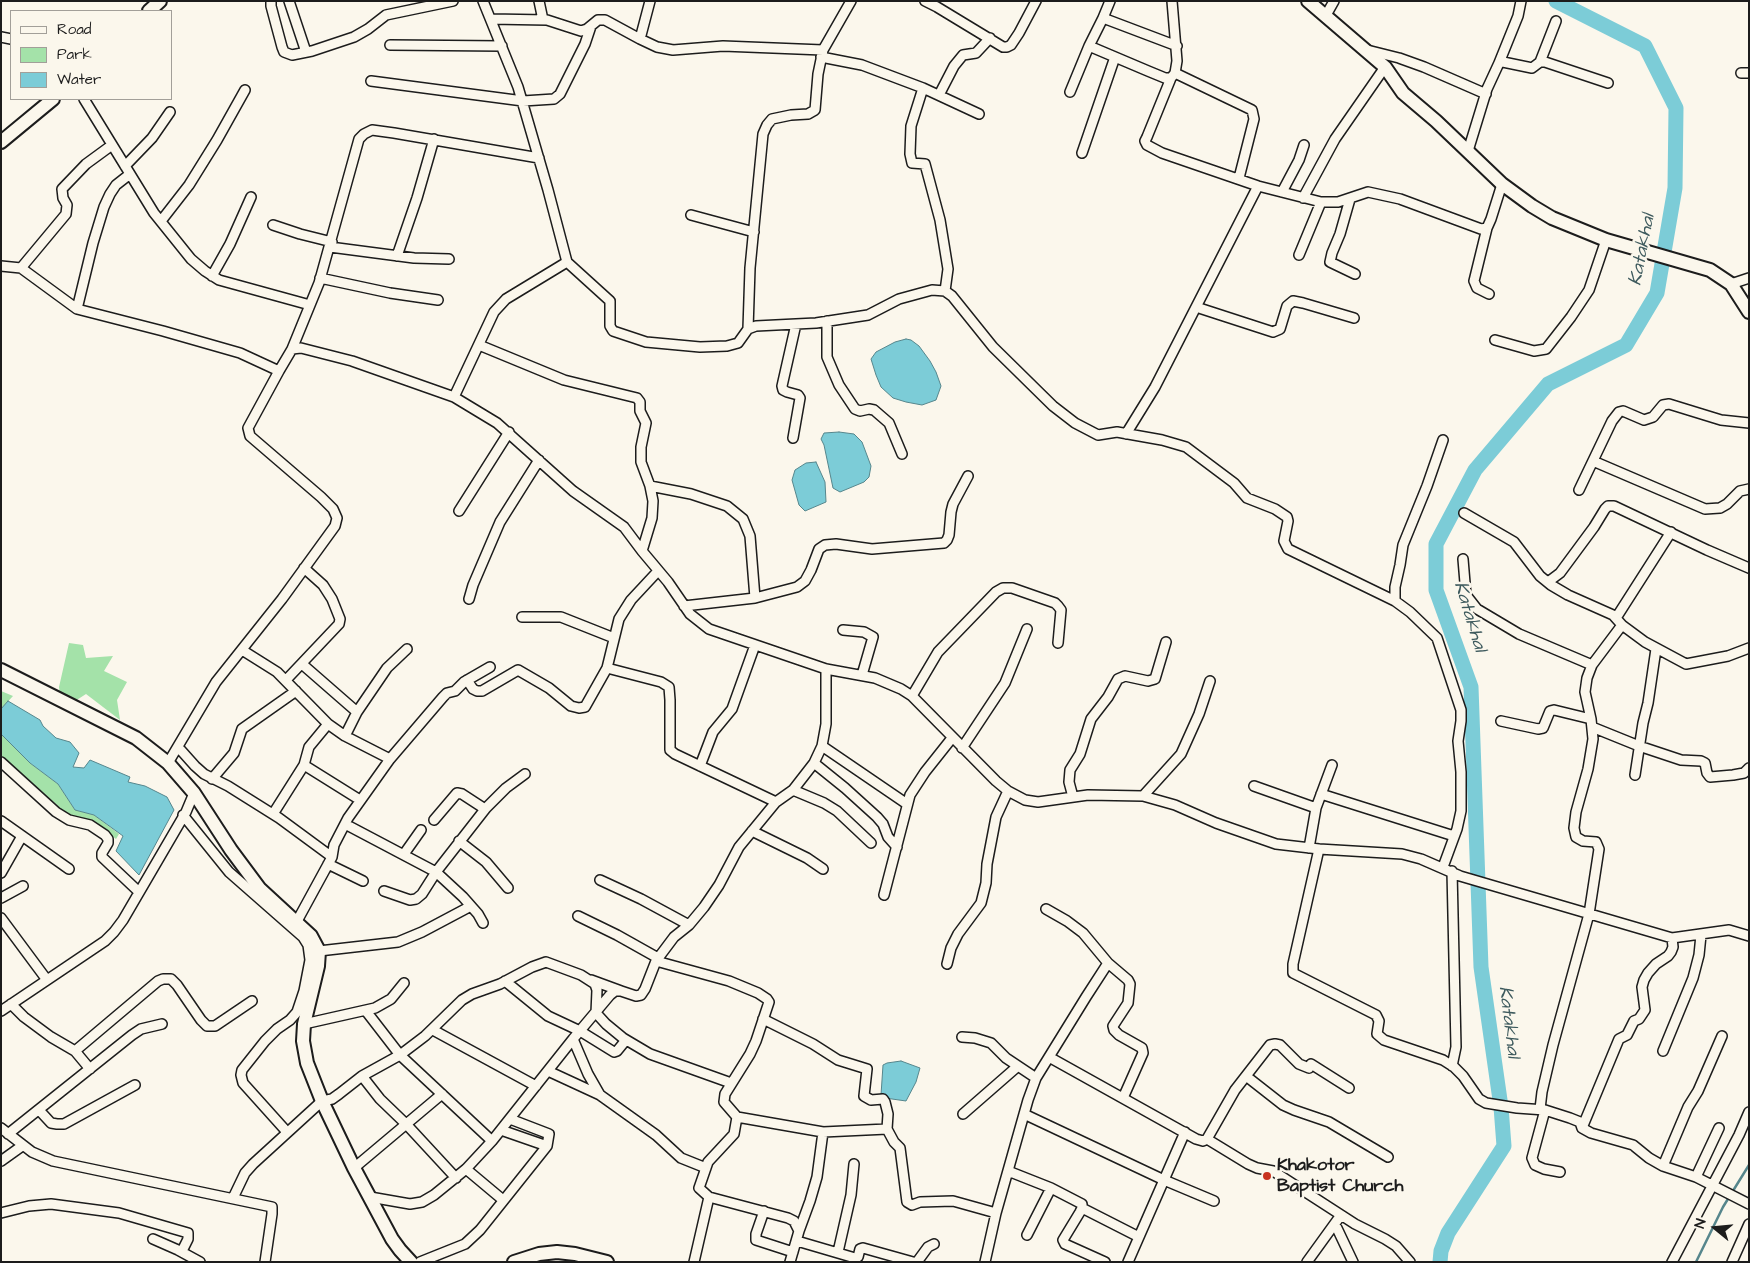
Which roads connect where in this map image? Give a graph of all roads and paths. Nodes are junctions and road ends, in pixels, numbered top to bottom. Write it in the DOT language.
graph roads {
  1 [pos="160,1"];
  2 [pos="272,1"];
  3 [pos="289,1"];
  4 [pos="453,1"];
  5 [pos="482,1"];
  6 [pos="540,1"];
  7 [pos="650,1"];
  8 [pos="851,1"];
  9 [pos="925,1"];
  10 [pos="1036,1"];
  11 [pos="1110,1"];
  12 [pos="1172,1"];
  13 [pos="1308,1"];
  14 [pos="1334,1"];
  15 [pos="1521,1"];
  16 [pos="151,10"];
  17 [pos="1325,17"];
  18 [pos="1103,18"];
  19 [pos="491,19"];
  20 [pos="543,20"];
  21 [pos="1556,21"];
  22 [pos="592,24"];
  23 [pos="990,38"];
  24 [pos="640,39"];
  25 [pos="390,45"];
  26 [pos="502,46"];
  27 [pos="1089,46"];
  28 [pos="1177,46"];
  29 [pos="1364,49"];
  30 [pos="306,52"];
  31 [pos="822,54"];
  32 [pos="1115,57"];
  33 [pos="1540,62"];
  34 [pos="1499,63"];
  35 [pos="1385,68"];
  36 [pos="1173,76"];
  37 [pos="371,82"];
  38 [pos="1608,83"];
  39 [pos="923,88"];
  40 [pos="245,90"];
  41 [pos="1070,92"];
  42 [pos="1486,94"];
  43 [pos="939,95"];
  44 [pos="52,100"];
  45 [pos="85,100"];
  46 [pos="522,101"];
  47 [pos="170,112"];
  48 [pos="978,114"];
  49 [pos="434,139"];
  50 [pos="1,142"];
  51 [pos="112,145"];
  52 [pos="1304,145"];
  53 [pos="1468,151"];
  54 [pos="1082,153"];
  55 [pos="539,158"];
  56 [pos="128,170"];
  57 [pos="1238,178"];
  58 [pos="1502,184"];
  59 [pos="1258,186"];
  60 [pos="1282,192"];
  61 [pos="251,197"];
  62 [pos="1303,198"];
  63 [pos="1350,199"];
  64 [pos="1321,202"];
  65 [pos="691,215"];
  66 [pos="161,221"];
  67 [pos="273,225"];
  68 [pos="1487,228"];
  69 [pos="754,232"];
  70 [pos="1606,240"];
  71 [pos="331,245"];
  72 [pos="1300,255"];
  73 [pos="397,256"];
  74 [pos="449,259"];
  75 [pos="567,262"];
  76 [pos="1,266"];
  77 [pos="20,268"];
  78 [pos="1355,274"];
  79 [pos="212,276"];
  80 [pos="320,278"];
  81 [pos="1749,278"];
  82 [pos="1731,284"];
  83 [pos="945,291"];
  84 [pos="1489,294"];
  85 [pos="438,300"];
  86 [pos="310,306"];
  87 [pos="1196,307"];
  88 [pos="77,309"];
  89 [pos="1749,312"];
  90 [pos="1354,318"];
  91 [pos="827,321"];
  92 [pos="796,324"];
  93 [pos="748,329"];
  94 [pos="1495,340"];
  95 [pos="479,345"];
  96 [pos="292,349"];
  97 [pos="279,371"];
  98 [pos="454,397"];
  99 [pos="1749,423"];
  100 [pos="509,432"];
  101 [pos="1126,434"];
  102 [pos="793,438"];
  103 [pos="1443,440"];
  104 [pos="902,454"];
  105 [pos="539,460"];
  106 [pos="1592,461"];
  107 [pos="968,476"];
  108 [pos="650,486"];
  109 [pos="1749,489"];
  110 [pos="1579,490"];
  111 [pos="459,511"];
  112 [pos="1464,513"];
  113 [pos="1670,532"];
  114 [pos="642,551"];
  115 [pos="1463,559"];
  116 [pos="304,568"];
  117 [pos="1749,568"];
  118 [pos="658,571"];
  119 [pos="1548,582"];
  120 [pos="755,598"];
  121 [pos="469,599"];
  122 [pos="1395,602"];
  123 [pos="684,606"];
  124 [pos="522,617"];
  125 [pos="1619,621"];
  126 [pos="1027,629"];
  127 [pos="843,630"];
  128 [pos="614,638"];
  129 [pos="1166,642"];
  130 [pos="1058,643"];
  131 [pos="755,645"];
  132 [pos="1749,648"];
  133 [pos="1656,649"];
  134 [pos="242,650"];
  135 [pos="408,650"];
  136 [pos="302,664"];
  137 [pos="1592,665"];
  138 [pos="490,667"];
  139 [pos="607,668"];
  140 [pos="826,669"];
  141 [pos="1,670"];
  142 [pos="862,675"];
  143 [pos="286,680"];
  144 [pos="467,680"];
  145 [pos="1210,681"];
  146 [pos="296,691"];
  147 [pos="912,696"];
  148 [pos="357,712"];
  149 [pos="1501,722"];
  150 [pos="1592,723"];
  151 [pos="328,724"];
  152 [pos="345,736"];
  153 [pos="952,738"];
  154 [pos="178,746"];
  155 [pos="822,746"];
  156 [pos="1639,746"];
  157 [pos="962,748"];
  158 [pos="390,759"];
  159 [pos="1,762"];
  160 [pos="168,763"];
  161 [pos="814,763"];
  162 [pos="304,764"];
  163 [pos="1332,765"];
  164 [pos="700,766"];
  165 [pos="1749,768"];
  166 [pos="525,774"];
  167 [pos="1635,775"];
  168 [pos="212,779"];
  169 [pos="1254,786"];
  170 [pos="793,790"];
  171 [pos="1008,790"];
  172 [pos="194,793"];
  173 [pos="1321,794"];
  174 [pos="1143,796"];
  175 [pos="1073,797"];
  176 [pos="360,800"];
  177 [pos="776,802"];
  178 [pos="907,804"];
  179 [pos="1316,808"];
  180 [pos="485,809"];
  181 [pos="272,814"];
  182 [pos="184,815"];
  183 [pos="434,820"];
  184 [pos="1,821"];
  185 [pos="345,824"];
  186 [pos="421,830"];
  187 [pos="752,831"];
  188 [pos="22,836"];
  189 [pos="1454,836"];
  190 [pos="459,841"];
  191 [pos="871,843"];
  192 [pos="897,847"];
  193 [pos="1309,848"];
  194 [pos="1319,849"];
  195 [pos="404,854"];
  196 [pos="330,861"];
  197 [pos="1443,867"];
  198 [pos="69,869"];
  199 [pos="823,869"];
  200 [pos="436,872"];
  201 [pos="1,873"];
  202 [pos="1456,874"];
  203 [pos="600,880"];
  204 [pos="363,881"];
  205 [pos="23,886"];
  206 [pos="508,888"];
  207 [pos="384,891"];
  208 [pos="139,892"];
  209 [pos="884,895"];
  210 [pos="1,898"];
  211 [pos="471,906"];
  212 [pos="1046,909"];
  213 [pos="1589,914"];
  214 [pos="578,916"];
  215 [pos="1,918"];
  216 [pos="296,922"];
  217 [pos="483,923"];
  218 [pos="689,925"];
  219 [pos="1701,935"];
  220 [pos="1749,936"];
  221 [pos="1672,938"];
  222 [pos="319,951"];
  223 [pos="657,960"];
  224 [pos="1108,963"];
  225 [pos="947,964"];
  226 [pos="588,979"];
  227 [pos="47,980"];
  228 [pos="505,981"];
  229 [pos="404,983"];
  230 [pos="621,991"];
  231 [pos="252,1001"];
  232 [pos="11,1004"];
  233 [pos="1,1011"];
  234 [pos="366,1011"];
  235 [pos="596,1013"];
  236 [pos="763,1019"];
  237 [pos="162,1024"];
  238 [pos="304,1024"];
  239 [pos="433,1030"];
  240 [pos="580,1031"];
  241 [pos="1722,1036"];
  242 [pos="962,1037"];
  243 [pos="573,1039"];
  244 [pos="626,1040"];
  245 [pos="74,1051"];
  246 [pos="1663,1051"];
  247 [pos="400,1054"];
  248 [pos="1048,1057"];
  249 [pos="1018,1066"];
  250 [pos="1452,1066"];
  251 [pos="90,1069"];
  252 [pos="548,1071"];
  253 [pos="362,1076"];
  254 [pos="1246,1076"];
  255 [pos="1036,1078"];
  256 [pos="731,1083"];
  257 [pos="135,1085"];
  258 [pos="536,1086"];
  259 [pos="1349,1088"];
  260 [pos="442,1094"];
  261 [pos="600,1095"];
  262 [pos="1123,1098"];
  263 [pos="322,1101"];
  264 [pos="1543,1109"];
  265 [pos="39,1110"];
  266 [pos="1749,1112"];
  267 [pos="963,1114"];
  268 [pos="1024,1114"];
  269 [pos="737,1116"];
  270 [pos="510,1119"];
  271 [pos="407,1125"];
  272 [pos="1582,1128"];
  273 [pos="1719,1128"];
  274 [pos="887,1129"];
  275 [pos="501,1130"];
  276 [pos="5,1131"];
  277 [pos="287,1132"];
  278 [pos="823,1132"];
  279 [pos="1185,1132"];
  280 [pos="1207,1139"];
  281 [pos="492,1141"];
  282 [pos="22,1146"];
  283 [pos="546,1146"];
  284 [pos="1388,1157"];
  285 [pos="1,1161"];
  286 [pos="854,1164"];
  287 [pos="1663,1166"];
  288 [pos="354,1168"];
  289 [pos="706,1168"];
  290 [pos="466,1169"];
  291 [pos="1008,1171"];
  292 [pos="1560,1172"];
  293 [pos="1696,1177"];
  294 [pos="456,1178"];
  295 [pos="1164,1180"];
  296 [pos="1714,1186"];
  297 [pos="1051,1188"];
  298 [pos="709,1197"];
  299 [pos="233,1198"];
  300 [pos="370,1198"];
  301 [pos="503,1200"];
  302 [pos="1214,1201"];
  303 [pos="1748,1204"];
  304 [pos="1082,1208"];
  305 [pos="764,1211"];
  306 [pos="1,1213"];
  307 [pos="996,1213"];
  308 [pos="1341,1215"];
  309 [pos="1335,1224"];
  310 [pos="1748,1225"];
  311 [pos="799,1231"];
  312 [pos="1026,1235"];
  313 [pos="1139,1237"];
  314 [pos="153,1239"];
  315 [pos="796,1241"];
  316 [pos="934,1244"];
  317 [pos="182,1251"];
  318 [pos="793,1252"];
  319 [pos="838,1252"];
  320 [pos="603,1261"];
  321 [pos="200,1262"];
  322 [pos="265,1262"];
  323 [pos="411,1262"];
  324 [pos="420,1262"];
  325 [pos="514,1262"];
  326 [pos="694,1262"];
  327 [pos="790,1262"];
  328 [pos="913,1262"];
  329 [pos="917,1262"];
  330 [pos="985,1262"];
  331 [pos="1105,1262"];
  332 [pos="1128,1262"];
  333 [pos="1307,1262"];
  334 [pos="1353,1262"];
  335 [pos="1410,1262"];
  336 [pos="1672,1262"];
  337 [pos="1732,1262"];
  1 -- 16 [label="street"];
  2 -- 30 [label="street"];
  3 -- 30 [label="street"];
  4 -- 30 [label="street"];
  5 -- 19 [label="street"];
  6 -- 20 [label="street"];
  7 -- 24 [label="street"];
  8 -- 31 [label="street"];
  9 -- 23 [label="street"];
  10 -- 23 [label="street"];
  11 -- 18 [label="street"];
  12 -- 28 [label="street"];
  13 -- 17 [label="street"];
  14 -- 17 [label="street"];
  15 -- 34 [label="street"];
  17 -- 29 [label="street"];
  18 -- 27 [label="street"];
  18 -- 28 [label="street"];
  19 -- 20 [label="street"];
  19 -- 26 [label="street"];
  20 -- 22 [label="street"];
  21 -- 33 [label="street"];
  22 -- 24 [label="street"];
  22 -- 46 [label="street"];
  23 -- 43 [label="street"];
  24 -- 31 [label="street"];
  25 -- 26 [label="street"];
  26 -- 46 [label="street"];
  27 -- 32 [label="street"];
  27 -- 41 [label="street"];
  28 -- 36 [label="street"];
  29 -- 35 [label="street"];
  29 -- 42 [label="street"];
  31 -- 39 [label="street"];
  31 -- 69 [label="street"];
  32 -- 36 [label="street"];
  32 -- 54 [label="street"];
  33 -- 34 [label="street"];
  33 -- 38 [label="street"];
  34 -- 42 [label="street"];
  35 -- 53 [label="street"];
  35 -- 62 [label="street"];
  36 -- 57 [label="street"];
  36 -- 57 [label="street"];
  37 -- 46 [label="street"];
  39 -- 43 [label="street"];
  39 -- 83 [label="street"];
  40 -- 66 [label="street"];
  42 -- 53 [label="street"];
  43 -- 48 [label="street"];
  44 -- 50 [label="street"];
  45 -- 51 [label="street"];
  46 -- 55 [label="street"];
  47 -- 56 [label="street"];
  49 -- 55 [label="street"];
  49 -- 71 [label="street"];
  49 -- 73 [label="street"];
  51 -- 56 [label="street"];
  51 -- 77 [label="street"];
  52 -- 60 [label="street"];
  53 -- 58 [label="street"];
  55 -- 75 [label="street"];
  56 -- 66 [label="street"];
  56 -- 88 [label="street"];
  57 -- 59 [label="street"];
  58 -- 68 [label="street"];
  58 -- 70 [label="street"];
  59 -- 60 [label="street"];
  59 -- 87 [label="street"];
  60 -- 62 [label="street"];
  61 -- 79 [label="street"];
  62 -- 64 [label="street"];
  63 -- 64 [label="street"];
  63 -- 68 [label="street"];
  63 -- 78 [label="street"];
  64 -- 72 [label="street"];
  65 -- 69 [label="street"];
  66 -- 79 [label="street"];
  67 -- 71 [label="street"];
  68 -- 84 [label="street"];
  69 -- 93 [label="street"];
  70 -- 82 [label="street"];
  70 -- 94 [label="street"];
  71 -- 73 [label="street"];
  71 -- 80 [label="street"];
  73 -- 74 [label="street"];
  75 -- 93 [label="street"];
  75 -- 95 [label="street"];
  76 -- 77 [label="street"];
  77 -- 88 [label="street"];
  79 -- 86 [label="street"];
  80 -- 85 [label="street"];
  80 -- 86 [label="street"];
  81 -- 82 [label="street"];
  82 -- 89 [label="street"];
  83 -- 91 [label="street"];
  83 -- 101 [label="street"];
  86 -- 96 [label="street"];
  87 -- 90 [label="street"];
  87 -- 101 [label="street"];
  88 -- 97 [label="street"];
  91 -- 92 [label="street"];
  91 -- 104 [label="street"];
  92 -- 93 [label="street"];
  92 -- 102 [label="street"];
  95 -- 98 [label="street"];
  95 -- 108 [label="street"];
  96 -- 97 [label="street"];
  96 -- 98 [label="street"];
  97 -- 116 [label="street"];
  98 -- 100 [label="street"];
  99 -- 106 [label="street"];
  100 -- 105 [label="street"];
  100 -- 111 [label="street"];
  101 -- 122 [label="street"];
  103 -- 122 [label="street"];
  105 -- 114 [label="street"];
  105 -- 121 [label="street"];
  106 -- 109 [label="street"];
  106 -- 110 [label="street"];
  107 -- 120 [label="street"];
  108 -- 114 [label="street"];
  108 -- 120 [label="street"];
  112 -- 119 [label="street"];
  113 -- 117 [label="street"];
  113 -- 119 [label="street"];
  113 -- 125 [label="street"];
  114 -- 118 [label="street"];
  115 -- 137 [label="street"];
  116 -- 134 [label="street"];
  116 -- 136 [label="street"];
  118 -- 123 [label="street"];
  118 -- 128 [label="street"];
  119 -- 125 [label="street"];
  120 -- 123 [label="street"];
  122 -- 189 [label="street"];
  123 -- 131 [label="street"];
  124 -- 128 [label="street"];
  125 -- 133 [label="street"];
  125 -- 137 [label="street"];
  126 -- 157 [label="street"];
  127 -- 142 [label="street"];
  128 -- 139 [label="street"];
  129 -- 175 [label="street"];
  130 -- 147 [label="street"];
  131 -- 140 [label="street"];
  131 -- 164 [label="street"];
  132 -- 133 [label="street"];
  133 -- 156 [label="street"];
  134 -- 143 [label="street"];
  134 -- 154 [label="street"];
  135 -- 148 [label="street"];
  136 -- 143 [label="street"];
  136 -- 148 [label="street"];
  137 -- 150 [label="street"];
  138 -- 144 [label="street"];
  139 -- 144 [label="street"];
  139 -- 164 [label="street"];
  140 -- 142 [label="street"];
  140 -- 155 [label="street"];
  141 -- 160 [label="street"];
  142 -- 147 [label="street"];
  143 -- 146 [label="street"];
  144 -- 158 [label="street"];
  145 -- 174 [label="street"];
  146 -- 151 [label="street"];
  146 -- 168 [label="street"];
  147 -- 153 [label="street"];
  148 -- 152 [label="street"];
  149 -- 150 [label="street"];
  150 -- 156 [label="street"];
  150 -- 213 [label="street"];
  151 -- 152 [label="street"];
  151 -- 162 [label="street"];
  152 -- 158 [label="street"];
  153 -- 157 [label="street"];
  153 -- 178 [label="street"];
  154 -- 160 [label="street"];
  154 -- 168 [label="street"];
  155 -- 161 [label="street"];
  155 -- 178 [label="street"];
  156 -- 165 [label="street"];
  156 -- 167 [label="street"];
  157 -- 171 [label="street"];
  158 -- 176 [label="street"];
  159 -- 208 [label="street"];
  160 -- 172 [label="street"];
  161 -- 170 [label="street"];
  161 -- 192 [label="street"];
  162 -- 176 [label="street"];
  162 -- 181 [label="street"];
  163 -- 173 [label="street"];
  164 -- 177 [label="street"];
  166 -- 180 [label="street"];
  168 -- 181 [label="street"];
  169 -- 179 [label="street"];
  170 -- 177 [label="street"];
  170 -- 191 [label="street"];
  171 -- 175 [label="street"];
  171 -- 225 [label="street"];
  172 -- 182 [label="street"];
  172 -- 216 [label="street"];
  173 -- 179 [label="street"];
  173 -- 189 [label="street"];
  174 -- 175 [label="street"];
  174 -- 193 [label="street"];
  176 -- 185 [label="street"];
  177 -- 187 [label="street"];
  178 -- 192 [label="street"];
  179 -- 193 [label="street"];
  180 -- 183 [label="street"];
  180 -- 190 [label="street"];
  181 -- 196 [label="street"];
  182 -- 208 [label="street"];
  182 -- 277 [label="street"];
  184 -- 188 [label="street"];
  185 -- 195 [label="street"];
  185 -- 196 [label="street"];
  186 -- 195 [label="street"];
  187 -- 199 [label="street"];
  187 -- 218 [label="street"];
  188 -- 198 [label="street"];
  188 -- 201 [label="street"];
  189 -- 197 [label="street"];
  190 -- 200 [label="street"];
  190 -- 206 [label="street"];
  192 -- 209 [label="street"];
  193 -- 194 [label="street"];
  194 -- 197 [label="street"];
  194 -- 250 [label="street"];
  195 -- 200 [label="street"];
  196 -- 204 [label="street"];
  196 -- 216 [label="street"];
  197 -- 202 [label="street"];
  200 -- 207 [label="street"];
  200 -- 211 [label="street"];
  202 -- 213 [label="street"];
  202 -- 250 [label="street"];
  203 -- 218 [label="street"];
  205 -- 210 [label="street"];
  208 -- 227 [label="street"];
  211 -- 217 [label="street"];
  211 -- 222 [label="street"];
  212 -- 224 [label="street"];
  213 -- 221 [label="street"];
  213 -- 264 [label="street"];
  214 -- 223 [label="street"];
  215 -- 227 [label="street"];
  216 -- 222 [label="street"];
  218 -- 223 [label="street"];
  219 -- 220 [label="street"];
  219 -- 221 [label="street"];
  219 -- 246 [label="street"];
  221 -- 272 [label="street"];
  222 -- 238 [label="street"];
  223 -- 230 [label="street"];
  223 -- 236 [label="street"];
  224 -- 248 [label="street"];
  224 -- 262 [label="street"];
  226 -- 228 [label="street"];
  226 -- 230 [label="street"];
  226 -- 235 [label="street"];
  227 -- 232 [label="street"];
  228 -- 239 [label="street"];
  228 -- 240 [label="street"];
  229 -- 234 [label="street"];
  230 -- 235 [label="street"];
  231 -- 245 [label="street"];
  232 -- 233 [label="street"];
  232 -- 245 [label="street"];
  234 -- 238 [label="street"];
  234 -- 247 [label="street"];
  235 -- 240 [label="street"];
  235 -- 244 [label="street"];
  236 -- 256 [label="street"];
  236 -- 274 [label="street"];
  237 -- 251 [label="street"];
  238 -- 263 [label="street"];
  239 -- 247 [label="street"];
  239 -- 258 [label="street"];
  240 -- 243 [label="street"];
  240 -- 244 [label="street"];
  241 -- 287 [label="street"];
  242 -- 249 [label="street"];
  243 -- 252 [label="street"];
  243 -- 261 [label="street"];
  244 -- 256 [label="street"];
  245 -- 251 [label="street"];
  247 -- 253 [label="street"];
  247 -- 260 [label="street"];
  248 -- 255 [label="street"];
  248 -- 262 [label="street"];
  249 -- 255 [label="street"];
  249 -- 267 [label="street"];
  250 -- 264 [label="street"];
  251 -- 265 [label="street"];
  252 -- 258 [label="street"];
  252 -- 261 [label="street"];
  253 -- 263 [label="street"];
  253 -- 271 [label="street"];
  254 -- 259 [label="street"];
  254 -- 280 [label="street"];
  254 -- 284 [label="street"];
  255 -- 268 [label="street"];
  256 -- 269 [label="street"];
  257 -- 265 [label="street"];
  258 -- 270 [label="street"];
  260 -- 271 [label="street"];
  260 -- 281 [label="street"];
  261 -- 289 [label="street"];
  262 -- 279 [label="street"];
  263 -- 277 [label="street"];
  263 -- 288 [label="street"];
  264 -- 272 [label="street"];
  264 -- 292 [label="street"];
  265 -- 276 [label="street"];
  266 -- 296 [label="street"];
  268 -- 291 [label="street"];
  268 -- 295 [label="street"];
  269 -- 278 [label="street"];
  269 -- 289 [label="street"];
  270 -- 275 [label="street"];
  270 -- 283 [label="street"];
  271 -- 288 [label="street"];
  271 -- 294 [label="street"];
  272 -- 287 [label="street"];
  273 -- 293 [label="street"];
  274 -- 278 [label="street"];
  274 -- 307 [label="street"];
  275 -- 281 [label="street"];
  275 -- 283 [label="street"];
  276 -- 282 [label="street"];
  277 -- 299 [label="street"];
  278 -- 311 [label="street"];
  279 -- 280 [label="street"];
  279 -- 295 [label="street"];
  280 -- 308 [label="street"];
  281 -- 290 [label="street"];
  282 -- 285 [label="street"];
  282 -- 299 [label="street"];
  283 -- 301 [label="street"];
  286 -- 319 [label="street"];
  287 -- 293 [label="street"];
  288 -- 300 [label="street"];
  289 -- 298 [label="street"];
  290 -- 294 [label="street"];
  290 -- 301 [label="street"];
  291 -- 297 [label="street"];
  291 -- 307 [label="street"];
  293 -- 296 [label="street"];
  294 -- 300 [label="street"];
  295 -- 302 [label="street"];
  295 -- 313 [label="street"];
  296 -- 303 [label="street"];
  296 -- 336 [label="street"];
  297 -- 304 [label="street"];
  297 -- 312 [label="street"];
  298 -- 305 [label="street"];
  298 -- 326 [label="street"];
  299 -- 322 [label="street"];
  300 -- 323 [label="street"];
  301 -- 324 [label="street"];
  304 -- 313 [label="street"];
  304 -- 331 [label="street"];
  305 -- 311 [label="street"];
  305 -- 318 [label="street"];
  306 -- 317 [label="street"];
  307 -- 330 [label="street"];
  308 -- 309 [label="street"];
  308 -- 335 [label="street"];
  309 -- 333 [label="street"];
  309 -- 334 [label="street"];
  310 -- 337 [label="street"];
  311 -- 315 [label="street"];
  313 -- 332 [label="street"];
  314 -- 317 [label="street"];
  315 -- 318 [label="street"];
  315 -- 319 [label="street"];
  316 -- 329 [label="street"];
  317 -- 321 [label="street"];
  318 -- 327 [label="street"];
  319 -- 328 [label="street"];
  320 -- 325 [label="street"];
}
